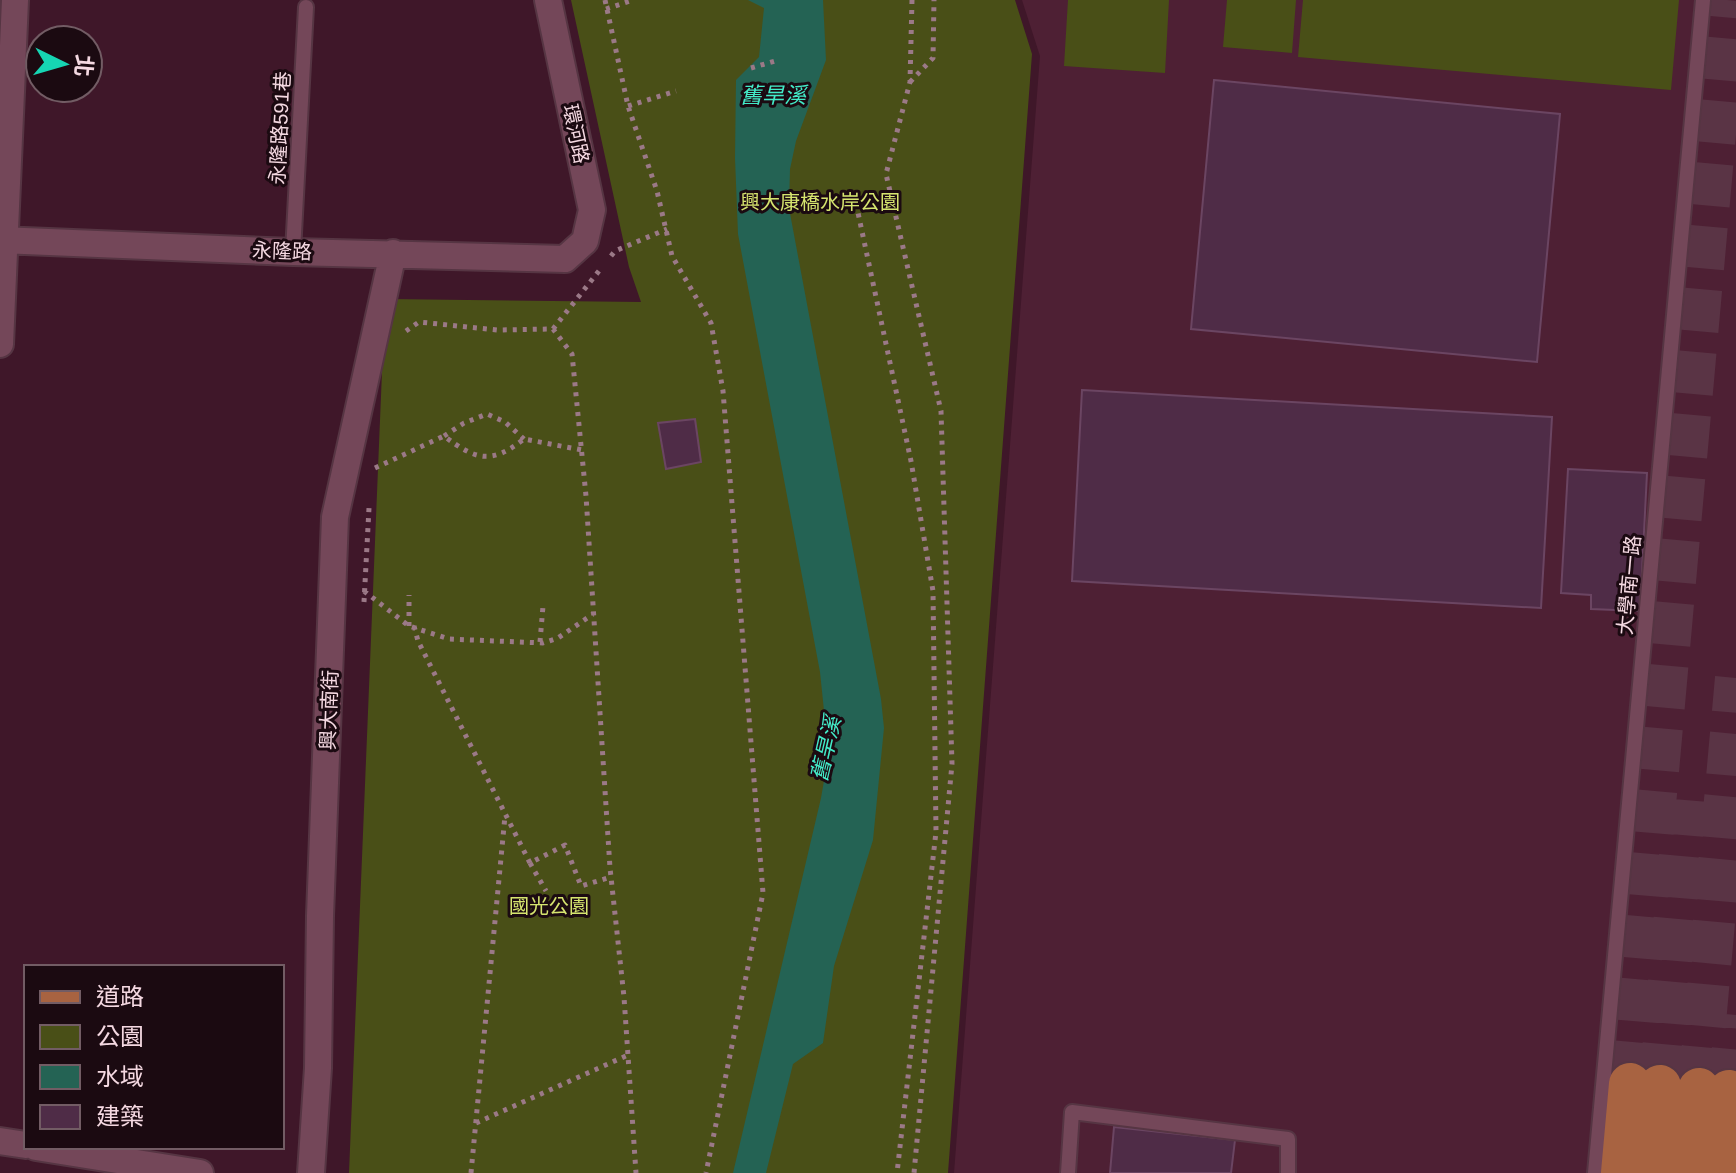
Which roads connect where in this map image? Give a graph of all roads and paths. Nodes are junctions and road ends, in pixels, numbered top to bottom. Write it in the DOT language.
graph roads {
  1 [pos="15,0"];
  2 [pos="548,0"];
  3 [pos="605,0"];
  4 [pos="633,0"];
  5 [pos="912,0"];
  6 [pos="934,0"];
  7 [pos="1703,0"];
  8 [pos="306,7"];
  9 [pos="606,9"];
  10 [pos="775,61"];
  11 [pos="751,68"];
  12 [pos="910,82"];
  13 [pos="676,91"];
  14 [pos="628,106"];
  15 [pos="854,194"];
  16 [pos="667,229"];
  17 [pos="3,240"];
  18 [pos="293,252"];
  19 [pos="393,253"];
  20 [pos="565,259"];
  21 [pos="553,329"];
  22 [pos="400,337"];
  23 [pos="0,344"];
  24 [pos="444,436"];
  25 [pos="524,439"];
  26 [pos="582,450"];
  27 [pos="370,455"];
  28 [pos="369,505"];
  29 [pos="364,591"];
  30 [pos="409,595"];
  31 [pos="543,606"];
  32 [pos="363,614"];
  33 [pos="594,614"];
  34 [pos="411,626"];
  35 [pos="540,642"];
  36 [pos="505,814"];
  37 [pos="530,863"];
  38 [pos="611,877"];
  39 [pos="546,891"];
  40 [pos="628,1055"];
  41 [pos="1680,1087"];
  42 [pos="476,1123"];
  43 [pos="0,1141"];
  44 [pos="24,1145"];
  45 [pos="49,1149"];
  46 [pos="200,1173"];
  47 [pos="311,1173"];
  48 [pos="471,1173"];
  49 [pos="636,1173"];
  50 [pos="706,1173"];
  51 [pos="897,1173"];
  52 [pos="914,1173"];
  53 [pos="1068,1173"];
  54 [pos="1288,1173"];
  55 [pos="1595,1173"];
  56 [pos="1622,1173"];
  57 [pos="1652,1173"];
  58 [pos="1692,1173"];
  59 [pos="1722,1173"];
  1 -- 17 [label="street"];
  2 -- 20 [label="street, 環河路"];
  3 -- 9 [label="path"];
  4 -- 9 [label="path"];
  5 -- 12 [label="path"];
  6 -- 12 [label="path"];
  7 -- 55 [label="lane, 大學南一路"];
  8 -- 18 [label="lane, 永隆路591巷"];
  9 -- 14 [label="path"];
  10 -- 11 [label="path"];
  12 -- 52 [label="path"];
  13 -- 14 [label="path"];
  14 -- 16 [label="path"];
  15 -- 51 [label="path"];
  16 -- 21 [label="path"];
  16 -- 50 [label="path"];
  17 -- 18 [label="street, 永隆路"];
  17 -- 23 [label="street"];
  18 -- 19 [label="street, 永隆路"];
  19 -- 20 [label="street, 永隆路"];
  19 -- 47 [label="street, 興大南街"];
  21 -- 22 [label="path"];
  21 -- 26 [label="path"];
  24 -- 25 [label="path"];
  24 -- 25 [label="path"];
  24 -- 27 [label="path"];
  25 -- 26 [label="path"];
  26 -- 33 [label="path"];
  28 -- 29 [label="path"];
  29 -- 32 [label="path"];
  29 -- 34 [label="path"];
  30 -- 34 [label="path"];
  31 -- 35 [label="path"];
  33 -- 35 [label="path"];
  33 -- 38 [label="path"];
  34 -- 35 [label="path"];
  34 -- 36 [label="path"];
  36 -- 37 [label="path"];
  36 -- 42 [label="path"];
  37 -- 38 [label="path"];
  37 -- 39 [label="path"];
  38 -- 40 [label="path"];
  40 -- 42 [label="path"];
  40 -- 49 [label="path"];
  41 -- 56 [label="main road"];
  41 -- 57 [label="main road"];
  41 -- 58 [label="main road"];
  41 -- 59 [label="main road"];
  42 -- 48 [label="path"];
  43 -- 44 [label="street"];
  45 -- 46 [label="street"];
  53 -- 54 [label="lane"];
}
